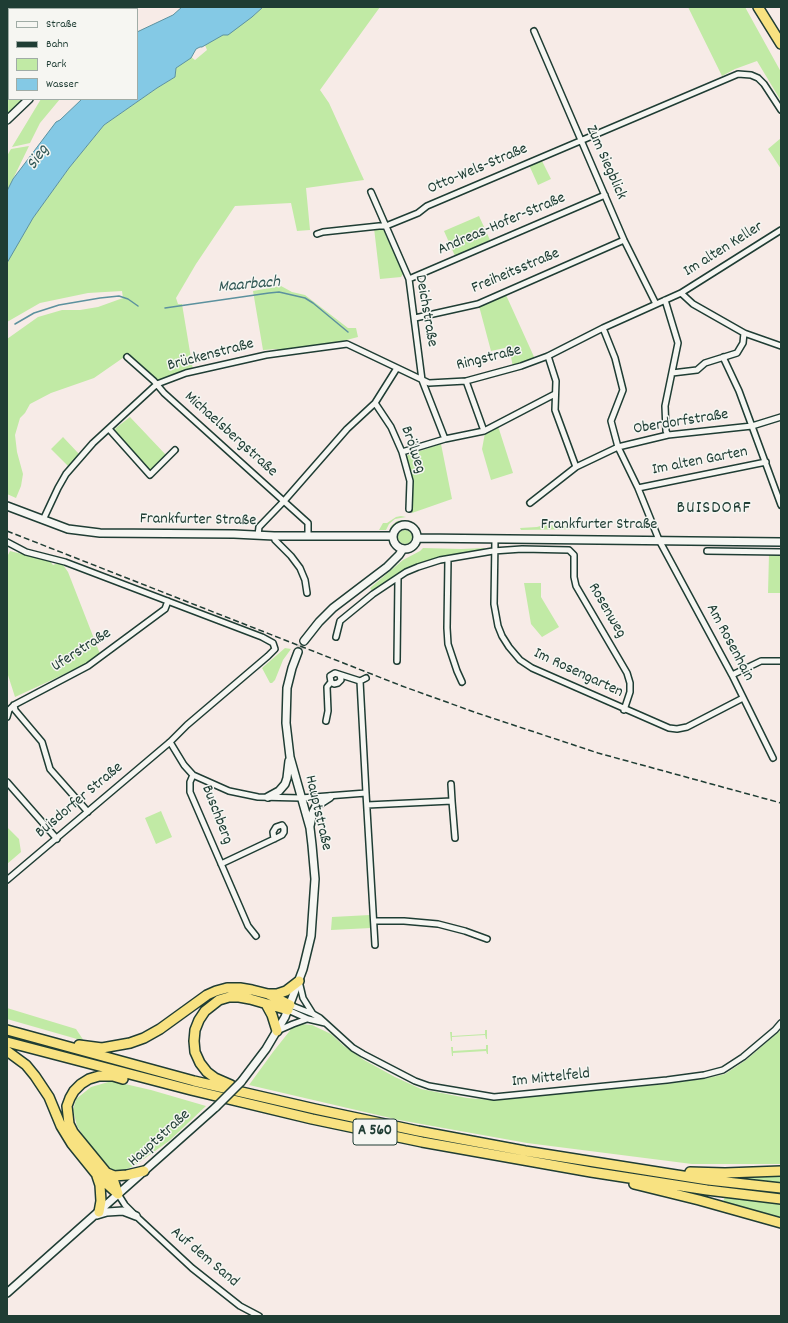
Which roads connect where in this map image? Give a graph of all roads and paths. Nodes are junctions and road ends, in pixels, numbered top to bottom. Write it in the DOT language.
graph roads {
  1 [pos="758,7"];
  2 [pos="534,31"];
  3 [pos="781,44"];
  4 [pos="28,100"];
  5 [pos="781,110"];
  6 [pos="7,120"];
  7 [pos="581,140"];
  8 [pos="371,192"];
  9 [pos="605,195"];
  10 [pos="386,226"];
  11 [pos="781,230"];
  12 [pos="317,234"];
  13 [pos="624,240"];
  14 [pos="409,279"];
  15 [pos="681,293"];
  16 [pos="665,300"];
  17 [pos="656,304"];
  18 [pos="414,318"];
  19 [pos="603,328"];
  20 [pos="744,333"];
  21 [pos="781,346"];
  22 [pos="548,356"];
  23 [pos="127,357"];
  24 [pos="723,357"];
  25 [pos="397,368"];
  26 [pos="672,373"];
  27 [pos="422,380"];
  28 [pos="466,381"];
  29 [pos="157,384"];
  30 [pos="555,394"];
  31 [pos="375,403"];
  32 [pos="781,417"];
  33 [pos="752,426"];
  34 [pos="109,429"];
  35 [pos="484,431"];
  36 [pos="668,435"];
  37 [pos="445,439"];
  38 [pos="618,447"];
  39 [pos="174,450"];
  40 [pos="402,452"];
  41 [pos="766,462"];
  42 [pos="576,467"];
  43 [pos="638,488"];
  44 [pos="284,501"];
  45 [pos="530,503"];
  46 [pos="7,506"];
  47 [pos="781,506"];
  48 [pos="409,509"];
  49 [pos="43,520"];
  50 [pos="258,535"];
  51 [pos="274,536"];
  52 [pos="308,536"];
  53 [pos="393,536"];
  54 [pos="417,538"];
  55 [pos="495,540"];
  56 [pos="660,540"];
  57 [pos="7,542"];
  58 [pos="781,542"];
  59 [pos="403,549"];
  60 [pos="495,551"];
  61 [pos="707,551"];
  62 [pos="781,552"];
  63 [pos="448,559"];
  64 [pos="398,578"];
  65 [pos="307,593"];
  66 [pos="168,601"];
  67 [pos="336,637"];
  68 [pos="304,641"];
  69 [pos="298,652"];
  70 [pos="398,661"];
  71 [pos="781,661"];
  72 [pos="732,675"];
  73 [pos="366,678"];
  74 [pos="360,681"];
  75 [pos="462,682"];
  76 [pos="743,698"];
  77 [pos="14,705"];
  78 [pos="624,710"];
  79 [pos="7,717"];
  80 [pos="326,721"];
  81 [pos="170,742"];
  82 [pos="290,757"];
  83 [pos="773,758"];
  84 [pos="194,775"];
  85 [pos="7,782"];
  86 [pos="451,784"];
  87 [pos="366,793"];
  88 [pos="330,797"];
  89 [pos="268,798"];
  90 [pos="301,798"];
  91 [pos="452,801"];
  92 [pos="367,805"];
  93 [pos="88,812"];
  94 [pos="310,828"];
  95 [pos="455,838"];
  96 [pos="57,839"];
  97 [pos="274,839"];
  98 [pos="221,864"];
  99 [pos="7,880"];
  100 [pos="374,921"];
  101 [pos="256,936"];
  102 [pos="487,939"];
  103 [pos="375,945"];
  104 [pos="299,981"];
  105 [pos="267,999"];
  106 [pos="289,1007"];
  107 [pos="313,1014"];
  108 [pos="308,1019"];
  109 [pos="325,1023"];
  110 [pos="781,1023"];
  111 [pos="7,1030"];
  112 [pos="277,1031"];
  113 [pos="35,1038"];
  114 [pos="7,1042"];
  115 [pos="7,1051"];
  116 [pos="162,1083"];
  117 [pos="258,1096"];
  118 [pos="651,1170"];
  119 [pos="144,1171"];
  120 [pos="781,1171"];
  121 [pos="591,1172"];
  122 [pos="107,1173"];
  123 [pos="97,1175"];
  124 [pos="781,1188"];
  125 [pos="118,1194"];
  126 [pos="781,1199"];
  127 [pos="97,1214"];
  128 [pos="136,1216"];
  129 [pos="781,1223"];
  130 [pos="7,1293"];
  131 [pos="259,1316"];
  1 -- 3 [label="highway"];
  2 -- 7 [label="street, Zum Siegblick"];
  4 -- 6 [label="main road"];
  5 -- 7 [label="street, Otto-Wels-Straße"];
  7 -- 9 [label="street, Zum Siegblick"];
  7 -- 10 [label="street, Otto-Wels-Straße"];
  8 -- 10 [label="street, Deichstraße"];
  9 -- 13 [label="street, Zum Siegblick"];
  9 -- 14 [label="street, Andreas-Hofer-Straße"];
  10 -- 12 [label="street"];
  10 -- 14 [label="street, Deichstraße"];
  11 -- 15 [label="street, Im alten Keller"];
  13 -- 17 [label="street, Zum Siegblick"];
  13 -- 18 [label="street, Freiheitsstraße"];
  14 -- 18 [label="street, Deichstraße"];
  15 -- 16 [label="street, Ringstraße"];
  15 -- 20 [label="street"];
  16 -- 17 [label="street, Ringstraße"];
  16 -- 26 [label="street"];
  17 -- 19 [label="street, Ringstraße"];
  18 -- 27 [label="street, Deichstraße"];
  19 -- 22 [label="street, Ringstraße"];
  19 -- 38 [label="street, Am Rosenhain"];
  20 -- 21 [label="street"];
  20 -- 24 [label="street"];
  22 -- 28 [label="street, Ringstraße"];
  22 -- 30 [label="street"];
  23 -- 29 [label="street, Michaelsbergstraße"];
  24 -- 26 [label="street"];
  24 -- 33 [label="street"];
  25 -- 27 [label="street, Ringstraße"];
  25 -- 29 [label="street, Brückenstraße"];
  25 -- 31 [label="street"];
  26 -- 36 [label="street"];
  27 -- 28 [label="street, Ringstraße"];
  27 -- 37 [label="street, Deichstraße"];
  28 -- 35 [label="street"];
  29 -- 34 [label="street, Brückenstraße"];
  29 -- 44 [label="street, Michaelsbergstraße"];
  30 -- 35 [label="street"];
  30 -- 42 [label="street"];
  31 -- 40 [label="street, Brölweg"];
  31 -- 44 [label="street"];
  32 -- 33 [label="street, Oberdorfstraße"];
  33 -- 36 [label="street, Oberdorfstraße"];
  33 -- 41 [label="street"];
  34 -- 39 [label="street"];
  34 -- 49 [label="street, Brückenstraße"];
  35 -- 37 [label="street"];
  36 -- 38 [label="street, Oberdorfstraße"];
  37 -- 40 [label="street"];
  38 -- 42 [label="street, Oberdorfstraße"];
  38 -- 43 [label="street, Am Rosenhain"];
  40 -- 48 [label="street, Brölweg"];
  41 -- 43 [label="street, Im alten Garten"];
  41 -- 47 [label="street"];
  42 -- 45 [label="street, Oberdorfstraße"];
  43 -- 56 [label="street, Am Rosenhain"];
  44 -- 50 [label="street"];
  44 -- 52 [label="street, Michaelsbergstraße"];
  46 -- 49 [label="main road, Frankfurter Straße"];
  49 -- 50 [label="main road, Frankfurter Straße"];
  50 -- 51 [label="main road, Frankfurter Straße"];
  51 -- 52 [label="main road, Frankfurter Straße"];
  51 -- 65 [label="street"];
  52 -- 53 [label="main road, Frankfurter Straße"];
  53 -- 54 [label="main road"];
  53 -- 59 [label="main road"];
  54 -- 55 [label="main road, Frankfurter Straße"];
  54 -- 59 [label="main road"];
  55 -- 56 [label="main road, Frankfurter Straße"];
  55 -- 60 [label="street, Im Rosengarten"];
  56 -- 58 [label="main road, Frankfurter Straße"];
  56 -- 72 [label="street, Am Rosenhain"];
  57 -- 66 [label="street"];
  59 -- 68 [label="main road"];
  60 -- 63 [label="street, Rosenweg"];
  60 -- 78 [label="street, Im Rosengarten"];
  60 -- 78 [label="street, Rosenweg"];
  61 -- 62 [label="street"];
  63 -- 64 [label="street, Rosenweg"];
  63 -- 75 [label="street"];
  64 -- 67 [label="street, Rosenweg"];
  64 -- 70 [label="street"];
  66 -- 77 [label="street, Uferstraße"];
  66 -- 81 [label="street, Buisdorfer Straße"];
  69 -- 82 [label="main road, Hauptstraße"];
  71 -- 72 [label="street"];
  72 -- 76 [label="street, Am Rosenhain"];
  73 -- 74 [label="street"];
  74 -- 80 [label="street"];
  74 -- 87 [label="street"];
  76 -- 78 [label="street, Im Rosengarten"];
  76 -- 83 [label="street, Am Rosenhain"];
  77 -- 79 [label="street"];
  77 -- 93 [label="street"];
  81 -- 84 [label="street"];
  81 -- 93 [label="street, Buisdorfer Straße"];
  82 -- 89 [label="main road"];
  82 -- 90 [label="main road, Hauptstraße"];
  84 -- 89 [label="street"];
  84 -- 98 [label="street, Buschberg"];
  85 -- 96 [label="street"];
  86 -- 91 [label="street"];
  87 -- 88 [label="street"];
  87 -- 92 [label="street"];
  88 -- 90 [label="street"];
  88 -- 94 [label="main road"];
  89 -- 90 [label="street"];
  90 -- 94 [label="main road, Hauptstraße"];
  91 -- 92 [label="street"];
  91 -- 95 [label="street"];
  92 -- 100 [label="street"];
  93 -- 96 [label="street, Buisdorfer Straße"];
  94 -- 104 [label="main road, Hauptstraße"];
  96 -- 99 [label="street, Buisdorfer Straße"];
  97 -- 98 [label="street, Buschberg"];
  98 -- 101 [label="street, Buschberg"];
  100 -- 102 [label="street"];
  100 -- 103 [label="street"];
  104 -- 105 [label="highway"];
  104 -- 106 [label="main road, Hauptstraße"];
  104 -- 107 [label="street"];
  105 -- 106 [label="highway"];
  105 -- 112 [label="highway"];
  105 -- 113 [label="highway"];
  105 -- 117 [label="highway"];
  106 -- 107 [label="street, Im Mittelfeld"];
  106 -- 108 [label="street, Im Mittelfeld"];
  106 -- 112 [label="main road, Hauptstraße"];
  107 -- 109 [label="street, Im Mittelfeld"];
  108 -- 109 [label="street, Im Mittelfeld"];
  108 -- 112 [label="street"];
  109 -- 110 [label="street, Im Mittelfeld"];
  111 -- 113 [label="highway, A 560"];
  112 -- 119 [label="main road, Hauptstraße, bridge"];
  113 -- 117 [label="highway, A 560"];
  114 -- 116 [label="highway, A 560"];
  115 -- 123 [label="highway"];
  116 -- 121 [label="highway, A 560"];
  116 -- 122 [label="highway"];
  117 -- 118 [label="highway, A 560"];
  118 -- 120 [label="highway"];
  118 -- 124 [label="highway, A 560"];
  119 -- 122 [label="highway"];
  119 -- 125 [label="main road, Hauptstraße"];
  121 -- 126 [label="highway, A 560"];
  121 -- 129 [label="highway"];
  122 -- 125 [label="highway"];
  123 -- 125 [label="highway"];
  123 -- 127 [label="highway"];
  125 -- 127 [label="main road, Hauptstraße"];
  125 -- 128 [label="street, Auf dem Sand"];
  127 -- 128 [label="main road"];
  127 -- 130 [label="main road, Hauptstraße"];
  128 -- 131 [label="street, Auf dem Sand"];
}
